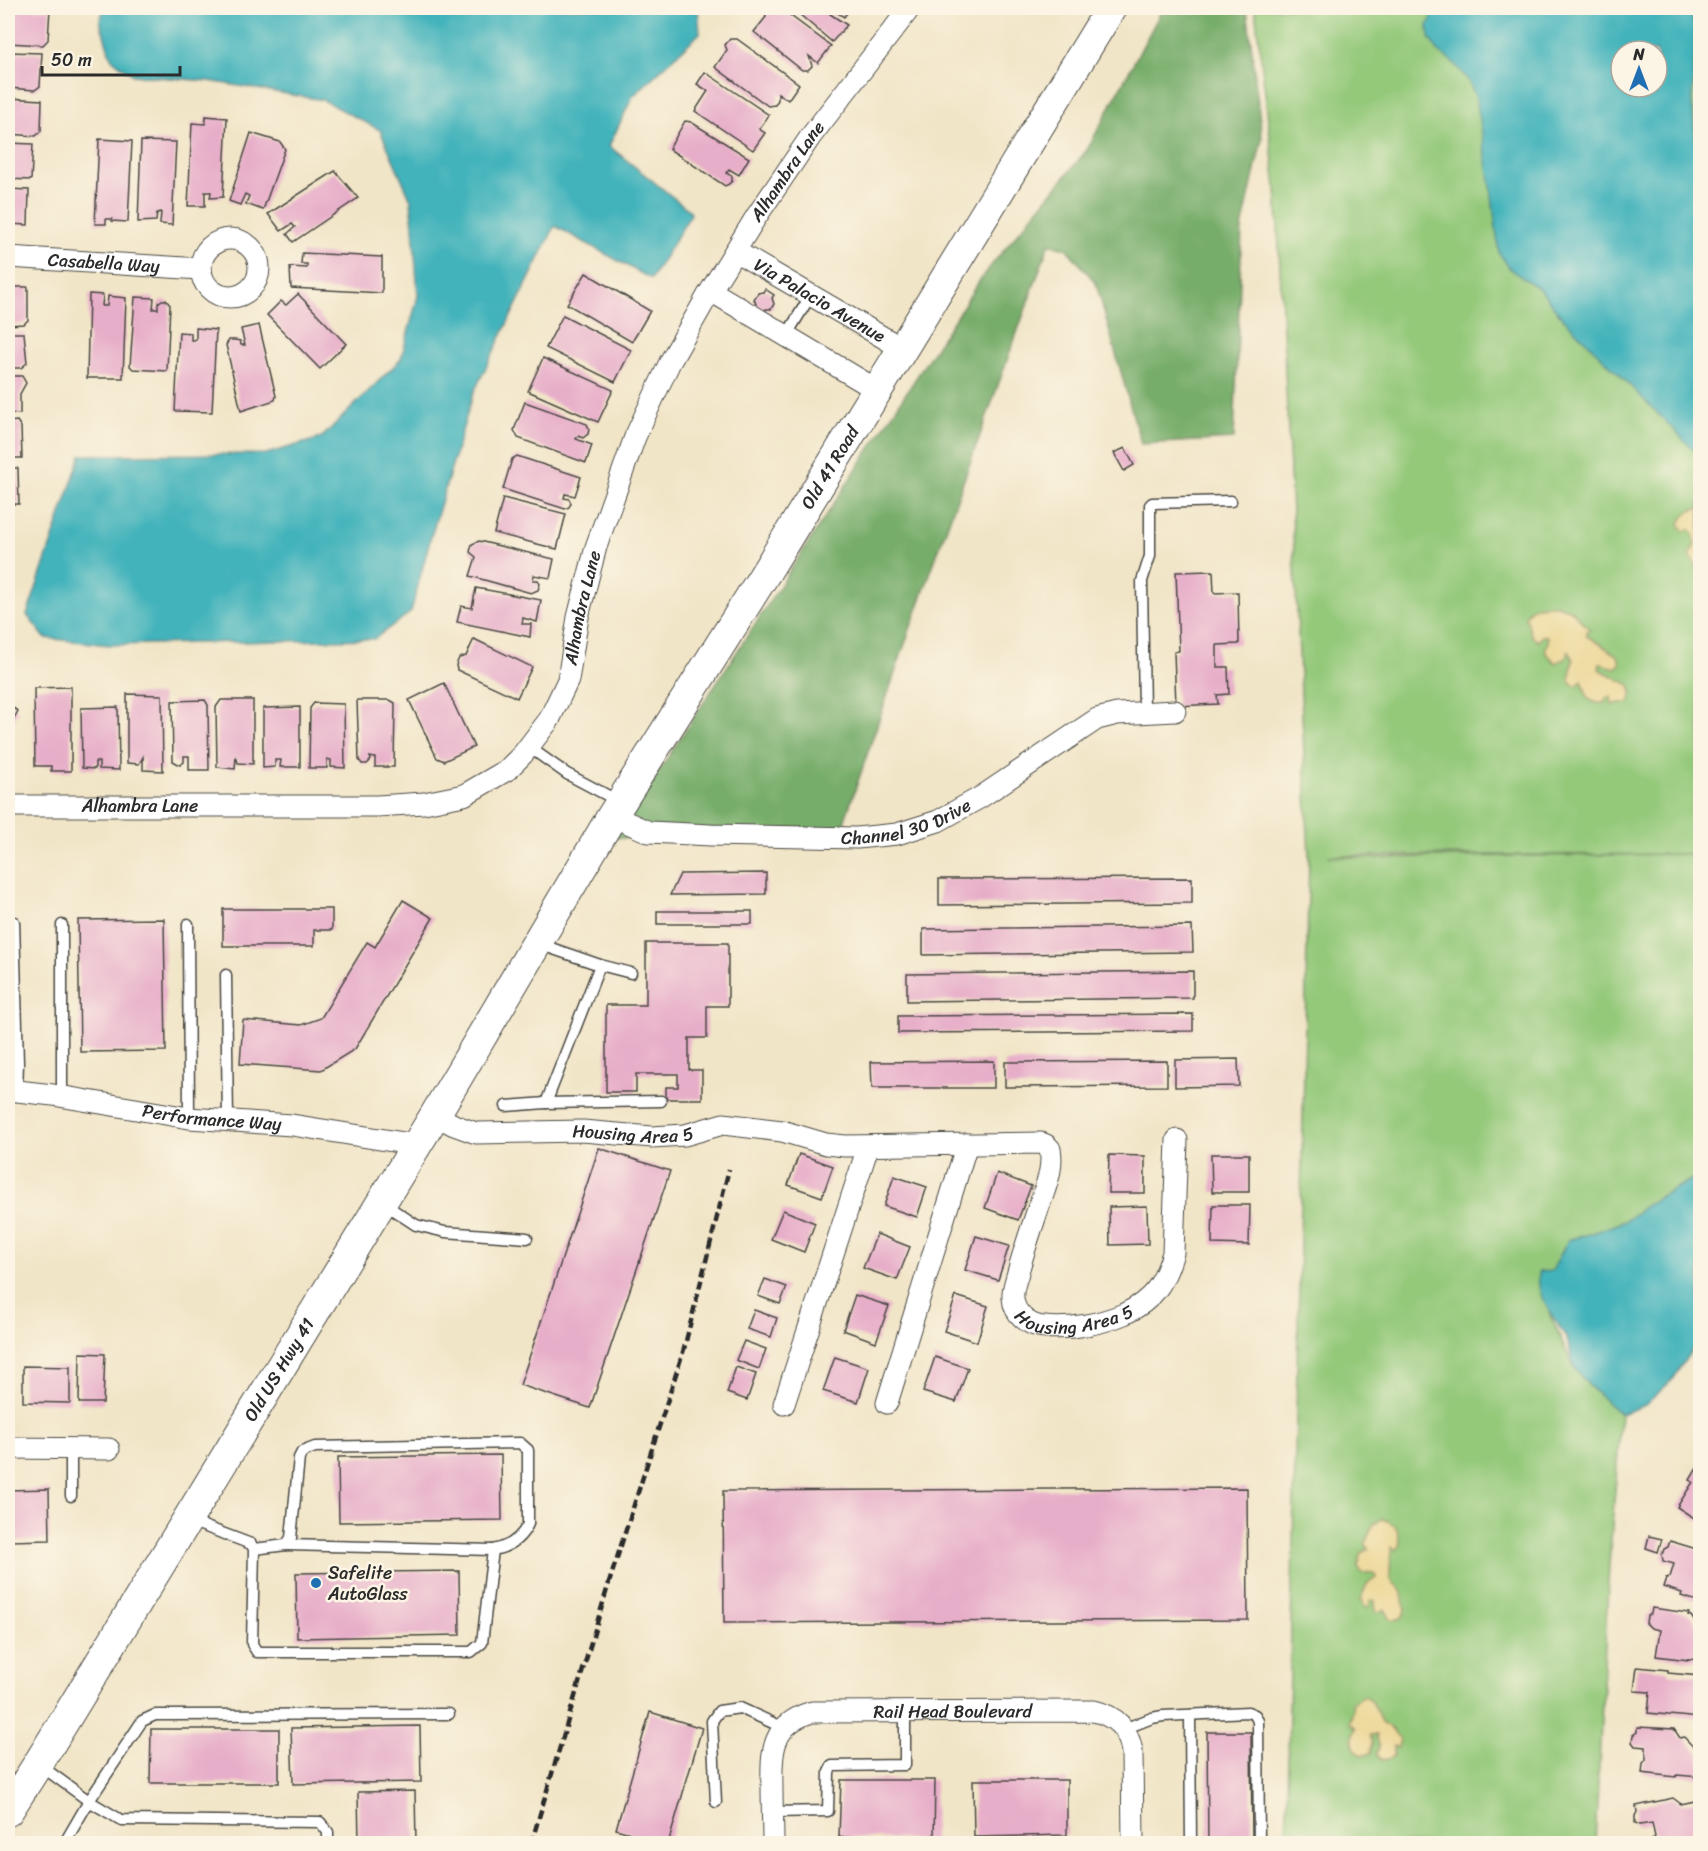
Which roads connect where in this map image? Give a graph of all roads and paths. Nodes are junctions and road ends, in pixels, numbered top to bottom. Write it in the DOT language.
graph roads {
  1 [pos="910,8"];
  2 [pos="1111,8"];
  3 [pos="735,251"];
  4 [pos="8,257"];
  5 [pos="201,269"];
  6 [pos="711,291"];
  7 [pos="811,295"];
  8 [pos="786,336"];
  9 [pos="903,349"];
  10 [pos="877,390"];
  11 [pos="1231,501"];
  12 [pos="1175,711"];
  13 [pos="1144,713"];
  14 [pos="529,747"];
  15 [pos="8,806"];
  16 [pos="616,809"];
  17 [pos="14,922"];
  18 [pos="188,924"];
  19 [pos="62,926"];
  20 [pos="541,935"];
  21 [pos="600,965"];
  22 [pos="631,973"];
  23 [pos="226,975"];
  24 [pos="12,1091"];
  25 [pos="62,1096"];
  26 [pos="661,1101"];
  27 [pos="546,1103"];
  28 [pos="506,1106"];
  29 [pos="435,1115"];
  30 [pos="189,1118"];
  31 [pos="228,1120"];
  32 [pos="1177,1140"];
  33 [pos="967,1144"];
  34 [pos="417,1145"];
  35 [pos="868,1147"];
  36 [pos="382,1202"];
  37 [pos="527,1238"];
  38 [pos="887,1403"];
  39 [pos="784,1404"];
  40 [pos="8,1448"];
  41 [pos="71,1448"];
  42 [pos="108,1449"];
  43 [pos="71,1496"];
  44 [pos="187,1520"];
  45 [pos="286,1545"];
  46 [pos="254,1549"];
  47 [pos="493,1550"];
  48 [pos="905,1712"];
  49 [pos="449,1714"];
  50 [pos="1190,1715"];
  51 [pos="784,1728"];
  52 [pos="1125,1729"];
  53 [pos="38,1764"];
  54 [pos="89,1801"];
  55 [pos="716,1802"];
  56 [pos="8,1811"];
  57 [pos="772,1812"];
  58 [pos="64,1844"];
  59 [pos="328,1844"];
  60 [pos="773,1844"];
  61 [pos="1133,1844"];
  62 [pos="1191,1844"];
  63 [pos="1259,1844"];
  1 -- 3 [label="street, Alhambra Lane"];
  2 -- 9 [label="street, Old 41 Road"];
  3 -- 6 [label="street, Alhambra Lane"];
  3 -- 7 [label="street, Via Palacio Avenue"];
  4 -- 5 [label="street, Casabella Way"];
  6 -- 8 [label="street"];
  6 -- 14 [label="street, Alhambra Lane"];
  7 -- 8 [label="lane"];
  7 -- 9 [label="street, Via Palacio Avenue"];
  8 -- 10 [label="street"];
  9 -- 10 [label="street, Old 41 Road"];
  10 -- 16 [label="street, Old 41 Road"];
  11 -- 13 [label="lane"];
  12 -- 13 [label="street, Channel 30 Drive"];
  13 -- 16 [label="street, Channel 30 Drive"];
  14 -- 15 [label="street, Alhambra Lane"];
  14 -- 16 [label="lane"];
  16 -- 20 [label="street, Old 41 Road"];
  17 -- 24 [label="lane"];
  18 -- 30 [label="lane"];
  19 -- 25 [label="lane"];
  20 -- 21 [label="lane"];
  20 -- 29 [label="street, Old US Hwy 41"];
  21 -- 22 [label="lane"];
  21 -- 27 [label="lane"];
  23 -- 31 [label="lane"];
  24 -- 25 [label="street, Performance Way"];
  25 -- 30 [label="street, Performance Way"];
  26 -- 27 [label="lane"];
  27 -- 28 [label="lane"];
  29 -- 34 [label="street, Old US Hwy 41"];
  29 -- 35 [label="street, Housing Area 5"];
  30 -- 31 [label="street, Performance Way"];
  31 -- 34 [label="street, Performance Way"];
  32 -- 33 [label="street, Housing Area 5"];
  33 -- 35 [label="street, Housing Area 5"];
  33 -- 38 [label="street"];
  34 -- 36 [label="street, Old US Hwy 41"];
  35 -- 39 [label="street"];
  36 -- 37 [label="lane"];
  36 -- 44 [label="street, Old US Hwy 41"];
  40 -- 41 [label="street"];
  41 -- 42 [label="street"];
  41 -- 43 [label="lane"];
  44 -- 46 [label="lane"];
  44 -- 53 [label="street, Old US Hwy 41"];
  45 -- 46 [label="lane"];
  45 -- 47 [label="lane"];
  45 -- 47 [label="lane"];
  46 -- 47 [label="lane"];
  48 -- 51 [label="street, Rail Head Boulevard"];
  48 -- 52 [label="street, Rail Head Boulevard"];
  48 -- 57 [label="lane"];
  49 -- 54 [label="lane"];
  50 -- 52 [label="lane"];
  50 -- 62 [label="lane"];
  50 -- 63 [label="lane"];
  51 -- 55 [label="lane"];
  51 -- 57 [label="street"];
  52 -- 61 [label="street"];
  53 -- 54 [label="lane"];
  53 -- 56 [label="street, Old US Hwy 41"];
  54 -- 58 [label="lane"];
  54 -- 59 [label="lane"];
  57 -- 60 [label="street"];
}
